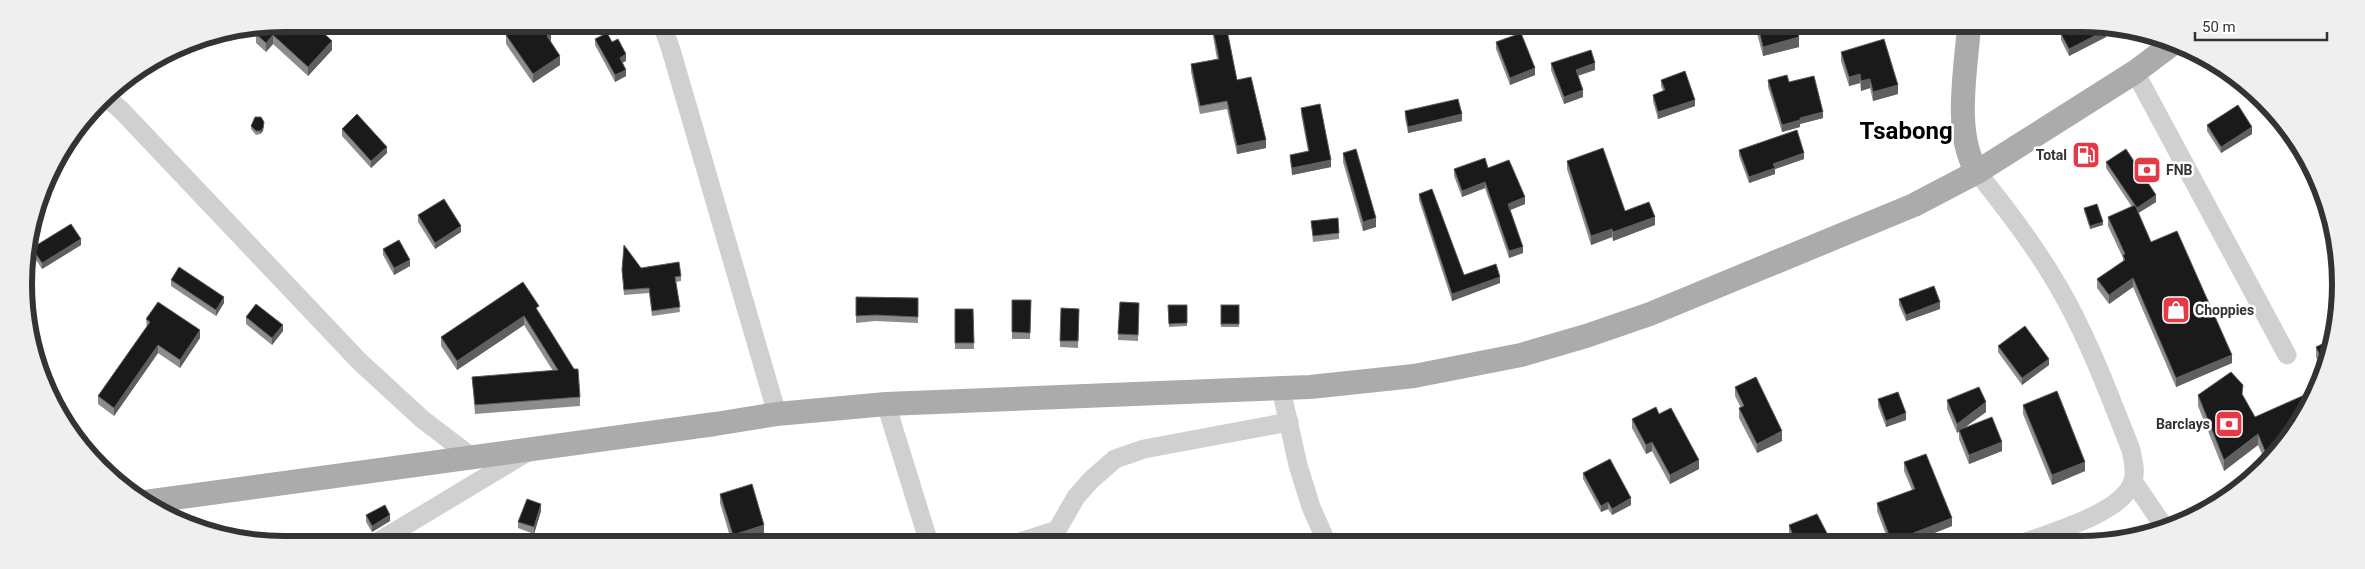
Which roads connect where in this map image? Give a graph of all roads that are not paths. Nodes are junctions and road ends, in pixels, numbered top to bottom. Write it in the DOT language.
graph roads {
  1 [pos="665,33"];
  2 [pos="1969,33"];
  3 [pos="2167,48"];
  4 [pos="2135,72"];
  5 [pos="113,100"];
  6 [pos="111,101"];
  7 [pos="121,110"];
  8 [pos="1977,172"];
  9 [pos="2287,356"];
  10 [pos="1281,389"];
  11 [pos="886,404"];
  12 [pos="777,414"];
  13 [pos="1289,422"];
  14 [pos="532,449"];
  15 [pos="473,458"];
  16 [pos="2133,480"];
  17 [pos="154,501"];
  18 [pos="2162,523"];
  19 [pos="388,536"];
  20 [pos="927,536"];
  21 [pos="1056,536"];
  22 [pos="1324,536"];
  23 [pos="2040,536"];
  1 -- 12 [label="street"];
  2 -- 8 [label="main road"];
  3 -- 4 [label="main road"];
  4 -- 8 [label="main road"];
  4 -- 9 [label="street"];
  5 -- 7 [label="street"];
  6 -- 7 [label="street"];
  7 -- 15 [label="street"];
  8 -- 10 [label="main road"];
  8 -- 16 [label="street"];
  10 -- 11 [label="main road"];
  10 -- 13 [label="street"];
  11 -- 12 [label="main road"];
  11 -- 20 [label="street"];
  12 -- 14 [label="main road"];
  13 -- 21 [label="street"];
  13 -- 22 [label="street"];
  14 -- 15 [label="main road"];
  14 -- 19 [label="street"];
  15 -- 17 [label="main road"];
  16 -- 18 [label="street"];
  16 -- 23 [label="street"];
}
